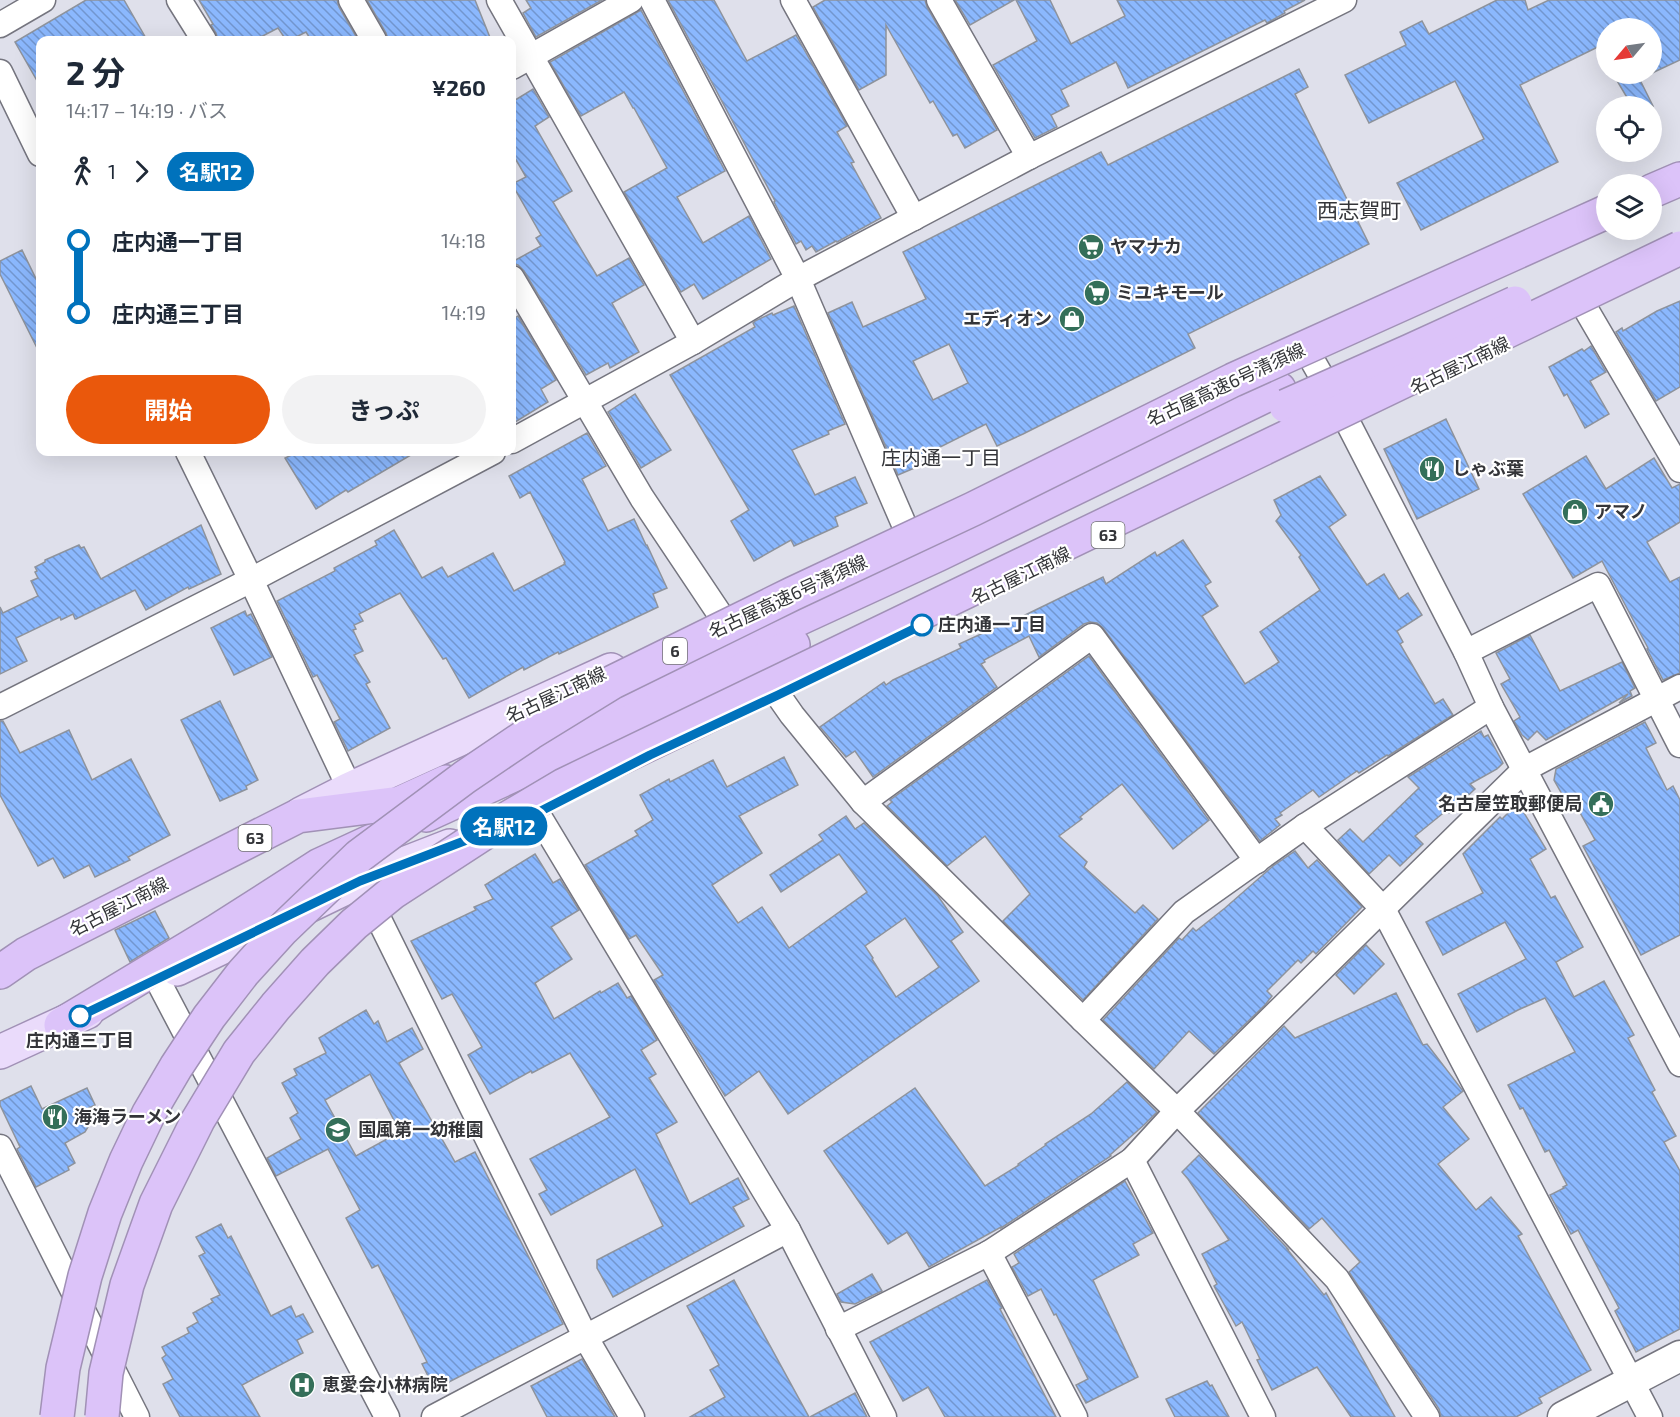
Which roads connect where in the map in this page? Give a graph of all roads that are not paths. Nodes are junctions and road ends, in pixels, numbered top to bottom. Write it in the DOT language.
graph roads {
  1 [pos="43,0"];
  2 [pos="179,0"];
  3 [pos="351,0"];
  4 [pos="499,0"];
  5 [pos="631,0"];
  6 [pos="652,0"];
  7 [pos="792,0"];
  8 [pos="939,0"];
  9 [pos="1344,0"];
  10 [pos="0,25"];
  11 [pos="202,36"];
  12 [pos="372,36"];
  13 [pos="512,36"];
  14 [pos="521,61"];
  15 [pos="0,72"];
  16 [pos="36,146"];
  17 [pos="1029,157"];
  18 [pos="1680,171"];
  19 [pos="1662,179"];
  20 [pos="1680,179"];
  21 [pos="1662,187"];
  22 [pos="1680,201"];
  23 [pos="1596,209"];
  24 [pos="1662,209"];
  25 [pos="1596,217"];
  26 [pos="914,218"];
  27 [pos="1680,226"];
  28 [pos="1596,239"];
  29 [pos="1680,248"];
  30 [pos="1680,258"];
  31 [pos="798,279"];
  32 [pos="516,285"];
  33 [pos="1584,306"];
  34 [pos="693,342"];
  35 [pos="1307,351"];
  36 [pos="585,401"];
  37 [pos="1347,421"];
  38 [pos="516,439"];
  39 [pos="190,456"];
  40 [pos="467,457"];
  41 [pos="1680,470"];
  42 [pos="909,536"];
  43 [pos="251,580"];
  44 [pos="723,619"];
  45 [pos="1466,652"];
  46 [pos="1680,687"];
  47 [pos="778,695"];
  48 [pos="1656,699"];
  49 [pos="0,707"];
  50 [pos="1491,707"];
  51 [pos="579,731"];
  52 [pos="1680,745"];
  53 [pos="1525,769"];
  54 [pos="350,789"];
  55 [pos="863,802"];
  56 [pos="537,813"];
  57 [pos="1305,826"];
  58 [pos="1257,861"];
  59 [pos="360,881"];
  60 [pos="1383,909"];
  61 [pos="0,970"];
  62 [pos="157,979"];
  63 [pos="1083,1020"];
  64 [pos="61,1025"];
  65 [pos="0,1052"];
  66 [pos="1680,1064"];
  67 [pos="1177,1111"];
  68 [pos="0,1147"];
  69 [pos="1132,1160"];
  70 [pos="788,1230"];
  71 [pos="990,1253"];
  72 [pos="838,1329"];
  73 [pos="586,1338"];
  74 [pos="1680,1356"];
  75 [pos="1632,1381"];
  76 [pos="57,1417"];
  77 [pos="102,1417"];
  78 [pos="137,1417"];
  79 [pos="387,1417"];
  80 [pos="434,1417"];
  81 [pos="632,1417"];
  82 [pos="884,1417"];
  83 [pos="1075,1417"];
  84 [pos="1263,1417"];
  85 [pos="1427,1417"];
  86 [pos="1563,1417"];
  87 [pos="1650,1417"];
  1 -- 10 [label="street"];
  2 -- 11 [label="street"];
  3 -- 12 [label="street"];
  4 -- 13 [label="street"];
  5 -- 14 [label="street"];
  6 -- 31 [label="street"];
  7 -- 26 [label="street"];
  8 -- 17 [label="street"];
  9 -- 17 [label="street"];
  14 -- 34 [label="street"];
  15 -- 16 [label="street"];
  17 -- 26 [label="street"];
  18 -- 19 [label="main road"];
  20 -- 21 [label="highway"];
  22 -- 24 [label="highway"];
  23 -- 35 [label="main road, 名古屋江南線 / 63"];
  25 -- 76 [label="highway, 名古屋高速6号清須線 / 6, bridge"];
  26 -- 31 [label="street"];
  27 -- 51 [label="highway, bridge"];
  28 -- 51 [label="highway"];
  29 -- 77 [label="highway, bridge"];
  30 -- 33 [label="main road, 名古屋江南線 / 63"];
  31 -- 34 [label="street"];
  31 -- 42 [label="street"];
  32 -- 36 [label="street"];
  33 -- 37 [label="main road, 名古屋江南線 / 63"];
  33 -- 41 [label="street"];
  34 -- 36 [label="street"];
  35 -- 37 [label="street"];
  35 -- 42 [label="main road, 名古屋江南線 / 63"];
  36 -- 38 [label="street"];
  36 -- 44 [label="street"];
  37 -- 45 [label="street"];
  37 -- 47 [label="main road, 名古屋江南線 / 63"];
  39 -- 43 [label="street"];
  40 -- 43 [label="street"];
  42 -- 44 [label="main road, 名古屋江南線 / 63"];
  43 -- 49 [label="street"];
  43 -- 54 [label="street"];
  44 -- 54 [label="main road, 名古屋江南線 / 63"];
  45 -- 48 [label="street"];
  45 -- 50 [label="street"];
  46 -- 48 [label="street"];
  47 -- 55 [label="street"];
  47 -- 56 [label="main road, 名古屋江南線 / 63"];
  48 -- 52 [label="street"];
  48 -- 53 [label="street"];
  50 -- 53 [label="street"];
  50 -- 57 [label="street"];
  51 -- 61 [label="highway"];
  51 -- 64 [label="highway"];
  53 -- 60 [label="street"];
  53 -- 66 [label="street"];
  54 -- 61 [label="main road, 名古屋江南線 / 63"];
  55 -- 58 [label="street"];
  55 -- 63 [label="street"];
  56 -- 59 [label="main road, 名古屋江南線 / 63"];
  56 -- 70 [label="street"];
  57 -- 58 [label="street"];
  57 -- 60 [label="street"];
  58 -- 63 [label="street"];
  59 -- 62 [label="main road, 名古屋江南線 / 63"];
  59 -- 73 [label="street"];
  60 -- 67 [label="street"];
  60 -- 75 [label="street"];
  62 -- 64 [label="main road, 名古屋江南線 / 63"];
  62 -- 79 [label="street"];
  63 -- 67 [label="street"];
  64 -- 65 [label="main road, 名古屋江南線 / 63"];
  67 -- 69 [label="street"];
  67 -- 85 [label="street"];
  68 -- 78 [label="street"];
  69 -- 71 [label="street"];
  69 -- 84 [label="street"];
  70 -- 72 [label="street"];
  70 -- 73 [label="street"];
  71 -- 72 [label="street"];
  71 -- 83 [label="street"];
  72 -- 82 [label="street"];
  73 -- 80 [label="street"];
  73 -- 81 [label="street"];
  74 -- 75 [label="street"];
  75 -- 86 [label="street"];
  75 -- 87 [label="street"];
}
